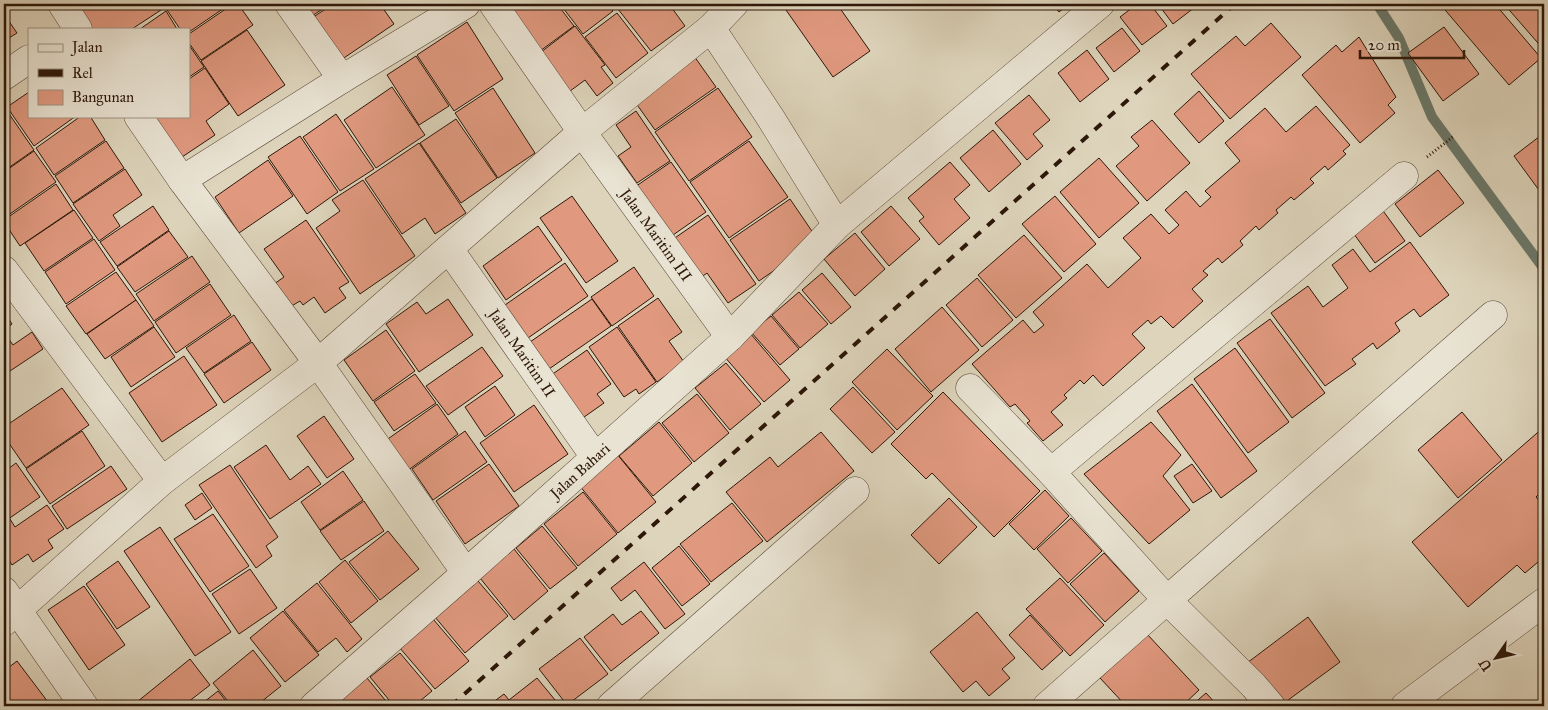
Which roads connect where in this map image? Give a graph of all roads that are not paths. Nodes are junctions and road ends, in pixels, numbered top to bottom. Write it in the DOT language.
graph roads {
  1 [pos="289,4"];
  2 [pos="466,4"];
  3 [pos="494,4"];
  4 [pos="734,4"];
  5 [pos="1100,4"];
  6 [pos="711,28"];
  7 [pos="28,60"];
  8 [pos="4,76"];
  9 [pos="342,79"];
  10 [pos="139,118"];
  11 [pos="582,132"];
  12 [pos="1404,176"];
  13 [pos="182,180"];
  14 [pos="836,225"];
  15 [pos="449,249"];
  16 [pos="4,270"];
  17 [pos="1493,315"];
  18 [pos="730,337"];
  19 [pos="318,362"];
  20 [pos="970,388"];
  21 [pos="595,457"];
  22 [pos="1051,472"];
  23 [pos="162,481"];
  24 [pos="855,491"];
  25 [pos="466,573"];
  26 [pos="1167,600"];
  27 [pos="1544,602"];
  28 [pos="8,608"];
  29 [pos="618,704"];
  30 [pos="84,706"];
  31 [pos="314,706"];
  32 [pos="1047,706"];
  33 [pos="1271,706"];
  34 [pos="1405,706"];
  1 -- 9 [label="street"];
  2 -- 9 [label="street"];
  3 -- 11 [label="street, Jalan Maritim III"];
  4 -- 6 [label="street"];
  5 -- 14 [label="street, Jalan Bahari"];
  6 -- 11 [label="street"];
  6 -- 14 [label="street"];
  7 -- 8 [label="street"];
  9 -- 13 [label="street"];
  10 -- 13 [label="street"];
  11 -- 15 [label="street"];
  11 -- 18 [label="street, Jalan Maritim III"];
  12 -- 22 [label="street"];
  13 -- 19 [label="street"];
  14 -- 18 [label="street, Jalan Bahari"];
  15 -- 19 [label="street"];
  15 -- 21 [label="street, Jalan Maritim II"];
  16 -- 23 [label="street"];
  17 -- 26 [label="street"];
  18 -- 21 [label="street, Jalan Bahari"];
  19 -- 23 [label="street"];
  19 -- 25 [label="street"];
  20 -- 22 [label="street"];
  21 -- 25 [label="street, Jalan Bahari"];
  22 -- 26 [label="street"];
  23 -- 28 [label="street"];
  24 -- 29 [label="street"];
  25 -- 31 [label="street, Jalan Bahari"];
  26 -- 32 [label="street"];
  26 -- 33 [label="street"];
  27 -- 34 [label="street"];
  28 -- 30 [label="street"];
}
